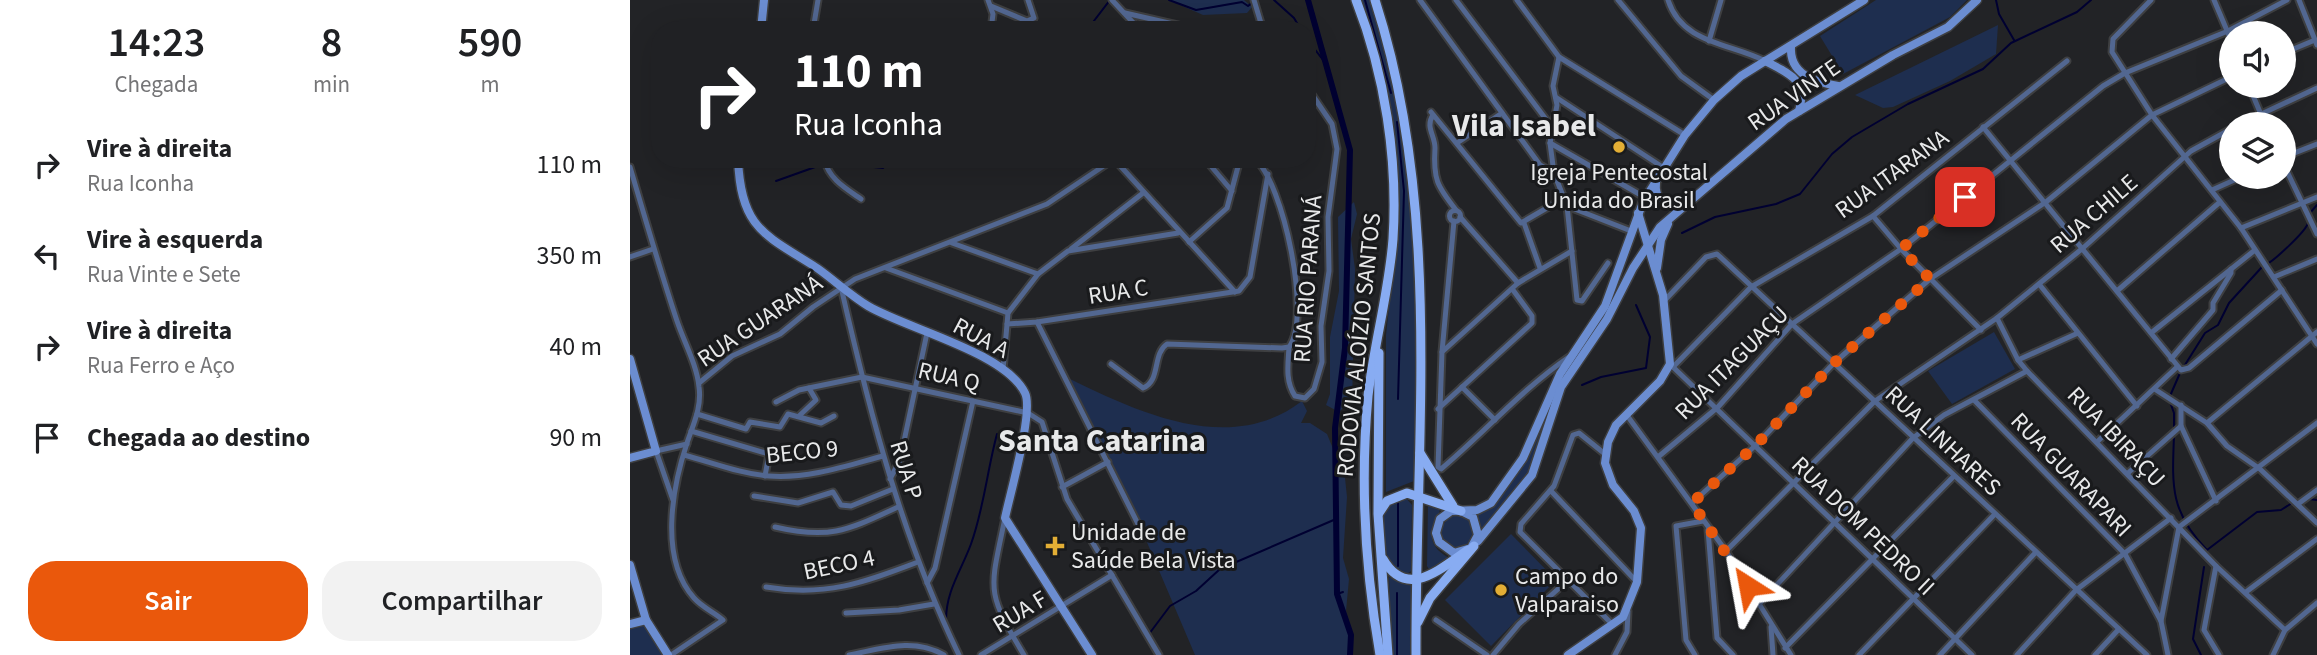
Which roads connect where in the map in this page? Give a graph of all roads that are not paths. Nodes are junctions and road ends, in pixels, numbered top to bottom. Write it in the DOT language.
graph roads {
  1 [pos="764,0"];
  2 [pos="818,0"];
  3 [pos="1028,0"];
  4 [pos="1112,0"];
  5 [pos="1254,0"];
  6 [pos="1356,0"];
  7 [pos="1375,0"];
  8 [pos="1420,0"];
  9 [pos="1456,0"];
  10 [pos="1618,0"];
  11 [pos="1668,0"];
  12 [pos="1721,0"];
  13 [pos="1864,0"];
  14 [pos="2151,0"];
  15 [pos="2214,0"];
  16 [pos="2287,0"];
  17 [pos="2299,0"];
  18 [pos="1519,1"];
  19 [pos="1977,1"];
  20 [pos="989,3"];
  21 [pos="1125,13"];
  22 [pos="762,21"];
  23 [pos="814,21"];
  24 [pos="990,21"];
  25 [pos="1132,21"];
  26 [pos="1160,21"];
  27 [pos="1260,21"];
  28 [pos="2223,21"];
  29 [pos="2248,21"];
  30 [pos="2219,36"];
  31 [pos="1709,41"];
  32 [pos="2316,42"];
  33 [pos="1791,46"];
  34 [pos="2296,49"];
  35 [pos="1559,57"];
  36 [pos="1765,61"];
  37 [pos="2067,61"];
  38 [pos="2125,73"];
  39 [pos="2219,83"];
  40 [pos="1838,86"];
  41 [pos="2317,88"];
  42 [pos="1557,98"];
  43 [pos="1714,100"];
  44 [pos="1316,101"];
  45 [pos="1798,111"];
  46 [pos="2264,112"];
  47 [pos="1502,113"];
  48 [pos="2152,115"];
  49 [pos="1550,126"];
  50 [pos="1983,127"];
  51 [pos="1685,135"];
  52 [pos="2219,135"];
  53 [pos="1550,143"];
  54 [pos="1457,144"];
  55 [pos="2317,144"];
  56 [pos="2296,152"];
  57 [pos="2186,156"];
  58 [pos="2008,161"];
  59 [pos="630,167"];
  60 [pos="739,168"];
  61 [pos="829,168"];
  62 [pos="1102,168"];
  63 [pos="1122,168"];
  64 [pos="1213,168"];
  65 [pos="1238,168"];
  66 [pos="1263,168"];
  67 [pos="1664,168"];
  68 [pos="1554,173"];
  69 [pos="1268,174"];
  70 [pos="1656,180"];
  71 [pos="2219,187"];
  72 [pos="2296,189"];
  73 [pos="2212,190"];
  74 [pos="1232,191"];
  75 [pos="1143,193"];
  76 [pos="2317,197"];
  77 [pos="1564,198"];
  78 [pos="1646,198"];
  79 [pos="860,199"];
  80 [pos="2046,202"];
  81 [pos="2220,202"];
  82 [pos="2303,204"];
  83 [pos="1567,206"];
  84 [pos="1456,210"];
  85 [pos="1679,210"];
  86 [pos="1638,213"];
  87 [pos="1873,216"];
  88 [pos="1460,217"];
  89 [pos="1454,221"];
  90 [pos="1524,223"];
  91 [pos="2241,228"];
  92 [pos="1631,231"];
  93 [pos="1178,233"];
  94 [pos="2317,234"];
  95 [pos="1189,242"];
  96 [pos="952,243"];
  97 [pos="1648,244"];
  98 [pos="2083,248"];
  99 [pos="653,249"];
  100 [pos="1901,249"];
  101 [pos="2255,250"];
  102 [pos="1068,251"];
  103 [pos="1572,251"];
  104 [pos="630,257"];
  105 [pos="2317,259"];
  106 [pos="1608,263"];
  107 [pos="885,268"];
  108 [pos="1540,268"];
  109 [pos="1633,268"];
  110 [pos="2231,269"];
  111 [pos="1038,274"];
  112 [pos="1657,275"];
  113 [pos="2274,278"];
  114 [pos="1930,279"];
  115 [pos="1518,283"];
  116 [pos="2039,284"];
  117 [pos="1751,287"];
  118 [pos="841,288"];
  119 [pos="1513,290"];
  120 [pos="2282,290"];
  121 [pos="2118,291"];
  122 [pos="1235,292"];
  123 [pos="1664,302"];
  124 [pos="1008,313"];
  125 [pos="1997,317"];
  126 [pos="1037,322"];
  127 [pos="1007,324"];
  128 [pos="1792,324"];
  129 [pos="1379,325"];
  130 [pos="1981,330"];
  131 [pos="2078,332"];
  132 [pos="927,333"];
  133 [pos="2151,333"];
  134 [pos="2314,333"];
  135 [pos="2317,344"];
  136 [pos="1289,347"];
  137 [pos="1442,352"];
  138 [pos="1572,355"];
  139 [pos="630,359"];
  140 [pos="2171,359"];
  141 [pos="2018,360"];
  142 [pos="1834,363"];
  143 [pos="1111,365"];
  144 [pos="1672,365"];
  145 [pos="2179,368"];
  146 [pos="1003,370"];
  147 [pos="2028,371"];
  148 [pos="862,377"];
  149 [pos="699,383"];
  150 [pos="915,387"];
  151 [pos="1462,387"];
  152 [pos="809,388"];
  153 [pos="2156,390"];
  154 [pos="1975,400"];
  155 [pos="973,401"];
  156 [pos="1875,401"];
  157 [pos="776,402"];
  158 [pos="2181,405"];
  159 [pos="2137,406"];
  160 [pos="1717,407"];
  161 [pos="1438,409"];
  162 [pos="1028,413"];
  163 [pos="697,414"];
  164 [pos="1626,414"];
  165 [pos="799,416"];
  166 [pos="834,416"];
  167 [pos="1495,420"];
  168 [pos="2207,423"];
  169 [pos="2317,423"];
  170 [pos="2181,426"];
  171 [pos="691,431"];
  172 [pos="1913,438"];
  173 [pos="2098,441"];
  174 [pos="687,444"];
  175 [pos="1756,445"];
  176 [pos="656,451"];
  177 [pos="1419,452"];
  178 [pos="684,454"];
  179 [pos="1605,454"];
  180 [pos="883,456"];
  181 [pos="1658,457"];
  182 [pos="630,458"];
  183 [pos="1108,462"];
  184 [pos="2260,469"];
  185 [pos="2128,473"];
  186 [pos="765,476"];
  187 [pos="1954,476"];
  188 [pos="890,479"];
  189 [pos="1793,483"];
  190 [pos="1062,486"];
  191 [pos="893,489"];
  192 [pos="2317,490"];
  193 [pos="1551,491"];
  194 [pos="1417,494"];
  195 [pos="754,496"];
  196 [pos="2216,501"];
  197 [pos="674,503"];
  198 [pos="1692,503"];
  199 [pos="2298,504"];
  200 [pos="898,507"];
  201 [pos="1461,511"];
  202 [pos="1378,514"];
  203 [pos="1995,514"];
  204 [pos="1005,518"];
  205 [pos="2171,518"];
  206 [pos="1834,520"];
  207 [pos="2317,523"];
  208 [pos="1706,524"];
  209 [pos="775,527"];
  210 [pos="2179,527"];
  211 [pos="1143,534"];
  212 [pos="2317,539"];
  213 [pos="1471,548"];
  214 [pos="1726,551"];
  215 [pos="2036,552"];
  216 [pos="1381,554"];
  217 [pos="2125,555"];
  218 [pos="1875,560"];
  219 [pos="918,562"];
  220 [pos="630,565"];
  221 [pos="2216,566"];
  222 [pos="1112,575"];
  223 [pos="1415,579"];
  224 [pos="1567,581"];
  225 [pos="1637,582"];
  226 [pos="926,583"];
  227 [pos="766,587"];
  228 [pos="2076,590"];
  229 [pos="2246,592"];
  230 [pos="1915,599"];
  231 [pos="1760,603"];
  232 [pos="2317,603"];
  233 [pos="934,604"];
  234 [pos="1062,607"];
  235 [pos="846,613"];
  236 [pos="646,620"];
  237 [pos="1436,620"];
  238 [pos="2161,621"];
  239 [pos="1620,623"];
  240 [pos="630,624"];
  241 [pos="1770,624"];
  242 [pos="2119,629"];
  243 [pos="1416,630"];
  244 [pos="2285,630"];
  245 [pos="1013,636"];
  246 [pos="1956,639"];
  247 [pos="1785,648"];
  248 [pos="856,654"];
  249 [pos="670,655"];
  250 [pos="849,655"];
  251 [pos="944,655"];
  252 [pos="960,655"];
  253 [pos="981,655"];
  254 [pos="1024,655"];
  255 [pos="1092,655"];
  256 [pos="1159,655"];
  257 [pos="1380,655"];
  258 [pos="1388,655"];
  259 [pos="1416,655"];
  260 [pos="1487,655"];
  261 [pos="1493,655"];
  262 [pos="1568,655"];
  263 [pos="1615,655"];
  264 [pos="1694,655"];
  265 [pos="1733,655"];
  266 [pos="1773,655"];
  267 [pos="1791,655"];
  268 [pos="1859,655"];
  269 [pos="1940,655"];
  270 [pos="1972,655"];
  271 [pos="2017,655"];
  272 [pos="2095,655"];
  273 [pos="2147,655"];
  274 [pos="2168,655"];
  275 [pos="2219,655"];
  276 [pos="2273,655"];
  1 -- 22 [label="main road"];
  2 -- 23 [label="street"];
  3 -- 20 [label="street"];
  4 -- 21 [label="street"];
  5 -- 27 [label="street"];
  6 -- 129 [label="main road, RODOVIA ALOÍZIO SANTOS"];
  7 -- 177 [label="main road, RODOVIA ALOÍZIO SANTOS"];
  8 -- 47 [label="street"];
  9 -- 49 [label="street"];
  10 -- 43 [label="street"];
  11 -- 31 [label="street"];
  12 -- 31 [label="street"];
  13 -- 33 [label="main road"];
  14 -- 38 [label="street"];
  15 -- 28 [label="street"];
  16 -- 29 [label="street, RUA ITAGUAÇU"];
  17 -- 32 [label="street"];
  18 -- 35 [label="street"];
  19 -- 40 [label="main road, RUA VINTE"];
  20 -- 24 [label="street"];
  21 -- 25 [label="street"];
  21 -- 26 [label="street"];
  30 -- 38 [label="street, RUA ITAGUAÇU"];
  31 -- 36 [label="street"];
  32 -- 34 [label="street"];
  33 -- 36 [label="main road"];
  33 -- 40 [label="main road"];
  35 -- 42 [label="street"];
  35 -- 51 [label="street"];
  36 -- 43 [label="main road"];
  36 -- 45 [label="main road"];
  37 -- 50 [label="street, RUA ITARANA"];
  38 -- 48 [label="street"];
  38 -- 58 [label="street, RUA ITAGUAÇU"];
  39 -- 48 [label="street"];
  40 -- 45 [label="main road, RUA VINTE"];
  41 -- 46 [label="street"];
  42 -- 49 [label="street"];
  42 -- 67 [label="street"];
  43 -- 51 [label="main road"];
  44 -- 136 [label="street, RUA RIO PARANÁ"];
  45 -- 85 [label="main road, RUA VINTE"];
  47 -- 54 [label="street"];
  47 -- 68 [label="street"];
  48 -- 57 [label="street"];
  48 -- 80 [label="street"];
  49 -- 53 [label="street"];
  50 -- 58 [label="street"];
  50 -- 87 [label="street, RUA ITARANA"];
  51 -- 67 [label="main road"];
  52 -- 57 [label="street, RUA CHILE"];
  53 -- 68 [label="street"];
  53 -- 78 [label="street"];
  54 -- 84 [label="street"];
  54 -- 90 [label="street"];
  55 -- 56 [label="street"];
  57 -- 73 [label="street"];
  57 -- 98 [label="street, RUA CHILE"];
  58 -- 80 [label="street"];
  58 -- 100 [label="street, RUA ITAGUAÇU"];
  59 -- 99 [label="street"];
  60 -- 118 [label="main road, RUA A"];
  61 -- 79 [label="street"];
  62 -- 96 [label="street, RUA GUARANÁ"];
  63 -- 75 [label="street"];
  64 -- 74 [label="street"];
  65 -- 74 [label="street"];
  66 -- 69 [label="street"];
  67 -- 70 [label="main road"];
  68 -- 77 [label="street"];
  69 -- 122 [label="street"];
  69 -- 136 [label="street"];
  70 -- 78 [label="main road"];
  70 -- 85 [label="main road"];
  71 -- 73 [label="street"];
  72 -- 82 [label="street"];
  73 -- 81 [label="street"];
  74 -- 95 [label="street"];
  75 -- 93 [label="street"];
  75 -- 102 [label="street"];
  76 -- 82 [label="street"];
  77 -- 83 [label="street"];
  77 -- 90 [label="street"];
  78 -- 86 [label="main road"];
  80 -- 98 [label="street"];
  80 -- 114 [label="street"];
  81 -- 91 [label="street"];
  81 -- 121 [label="street"];
  82 -- 91 [label="street"];
  82 -- 94 [label="street"];
  83 -- 92 [label="street"];
  83 -- 103 [label="street"];
  84 -- 88 [label="street"];
  84 -- 89 [label="street"];
  85 -- 97 [label="main road, RUA VINTE"];
  85 -- 112 [label="main road"];
  86 -- 92 [label="main road"];
  86 -- 97 [label="main road"];
  87 -- 100 [label="street"];
  87 -- 117 [label="street, RUA ITARANA"];
  88 -- 89 [label="street"];
  88 -- 115 [label="street"];
  89 -- 137 [label="street"];
  90 -- 108 [label="street"];
  91 -- 101 [label="street"];
  92 -- 138 [label="main road"];
  93 -- 95 [label="street"];
  93 -- 102 [label="street"];
  95 -- 122 [label="street"];
  96 -- 107 [label="street, RUA GUARANÁ"];
  96 -- 111 [label="street"];
  97 -- 109 [label="main road, RUA VINTE"];
  97 -- 112 [label="main road"];
  98 -- 116 [label="street, RUA CHILE"];
  98 -- 121 [label="street"];
  99 -- 104 [label="street"];
  99 -- 149 [label="street"];
  100 -- 114 [label="street"];
  100 -- 128 [label="street, RUA ITAGUAÇU"];
  101 -- 110 [label="street"];
  101 -- 113 [label="street"];
  102 -- 111 [label="street"];
  103 -- 106 [label="street"];
  103 -- 108 [label="street"];
  105 -- 113 [label="street"];
  107 -- 118 [label="street, RUA GUARANÁ"];
  107 -- 124 [label="street"];
  108 -- 115 [label="street"];
  109 -- 112 [label="main road"];
  109 -- 213 [label="main road, RUA VINTE"];
  110 -- 133 [label="street"];
  110 -- 140 [label="street"];
  111 -- 124 [label="street"];
  112 -- 123 [label="main road"];
  113 -- 120 [label="street"];
  114 -- 130 [label="street"];
  114 -- 142 [label="street"];
  115 -- 119 [label="street"];
  116 -- 125 [label="street, RUA CHILE"];
  116 -- 131 [label="street"];
  117 -- 123 [label="street, RUA LINHARES"];
  117 -- 128 [label="street, RUA LINHARES"];
  117 -- 144 [label="street, RUA ITARANA"];
  118 -- 132 [label="main road, RUA A"];
  118 -- 148 [label="street, RUA P"];
  118 -- 149 [label="street, RUA GUARANÁ"];
  119 -- 137 [label="street"];
  119 -- 151 [label="street"];
  120 -- 134 [label="street"];
  120 -- 145 [label="street"];
  121 -- 133 [label="street"];
  122 -- 126 [label="street, RUA C"];
  123 -- 144 [label="main road"];
  124 -- 127 [label="street"];
  125 -- 130 [label="street, RUA CHILE"];
  125 -- 141 [label="street, RUA IBIRAÇU"];
  126 -- 127 [label="street, RUA C"];
  126 -- 183 [label="street, RUA A"];
  127 -- 146 [label="street"];
  128 -- 142 [label="street, RUA LINHARES"];
  128 -- 160 [label="street, RUA ITAGUAÇU"];
  129 -- 202 [label="main road"];
  129 -- 257 [label="main road, RODOVIA ALOÍZIO SANTOS"];
  130 -- 156 [label="street, RUA CHILE"];
  131 -- 141 [label="street"];
  131 -- 159 [label="street"];
  132 -- 146 [label="main road, RUA A"];
  132 -- 150 [label="street"];
  133 -- 140 [label="street"];
  134 -- 135 [label="street"];
  134 -- 168 [label="street"];
  136 -- 143 [label="street"];
  137 -- 161 [label="street"];
  138 -- 167 [label="street"];
  138 -- 201 [label="main road"];
  139 -- 176 [label="main road"];
  140 -- 145 [label="street"];
  141 -- 147 [label="street, RUA IBIRAÇU"];
  142 -- 156 [label="street, RUA LINHARES"];
  142 -- 175 [label="street"];
  144 -- 160 [label="street, RUA DOM PEDRO II"];
  144 -- 164 [label="main road"];
  145 -- 153 [label="street"];
  146 -- 162 [label="main road, RUA A"];
  147 -- 154 [label="street"];
  147 -- 173 [label="street, RUA IBIRAÇU"];
  148 -- 150 [label="street, RUA Q"];
  148 -- 152 [label="street"];
  148 -- 180 [label="street, RUA P"];
  149 -- 163 [label="street"];
  150 -- 155 [label="street, RUA Q"];
  150 -- 188 [label="street"];
  151 -- 161 [label="street"];
  151 -- 167 [label="street"];
  152 -- 157 [label="street"];
  152 -- 165 [label="street"];
  153 -- 158 [label="street"];
  153 -- 159 [label="street"];
  154 -- 172 [label="street"];
  154 -- 217 [label="street, RUA GUARAPARI"];
  155 -- 162 [label="street, RUA Q"];
  155 -- 226 [label="street"];
  156 -- 172 [label="street, RUA LINHARES"];
  156 -- 189 [label="street, RUA CHILE"];
  158 -- 168 [label="street"];
  158 -- 170 [label="street"];
  159 -- 173 [label="street"];
  160 -- 175 [label="street, RUA DOM PEDRO II"];
  160 -- 181 [label="street, RUA ITAGUAÇU"];
  161 -- 167 [label="street"];
  162 -- 190 [label="street, RUA A"];
  162 -- 204 [label="main road"];
  163 -- 165 [label="street"];
  163 -- 171 [label="street"];
  164 -- 179 [label="main road"];
  164 -- 181 [label="street"];
  165 -- 166 [label="street"];
  168 -- 184 [label="street"];
  169 -- 184 [label="street"];
  170 -- 185 [label="street"];
  170 -- 196 [label="street"];
  171 -- 174 [label="street"];
  171 -- 186 [label="street"];
  172 -- 187 [label="street, RUA LINHARES"];
  172 -- 206 [label="street"];
  173 -- 185 [label="street, RUA IBIRAÇU"];
  174 -- 176 [label="street"];
  174 -- 178 [label="street"];
  175 -- 189 [label="street, RUA DOM PEDRO II"];
  175 -- 198 [label="street"];
  176 -- 182 [label="main road"];
  176 -- 197 [label="street"];
  177 -- 194 [label="main road, RODOVIA ALOÍZIO SANTOS"];
  177 -- 201 [label="main road"];
  178 -- 186 [label="street, BECO 9"];
  178 -- 197 [label="street"];
  179 -- 193 [label="street"];
  179 -- 225 [label="main road"];
  180 -- 186 [label="street, BECO 9"];
  180 -- 188 [label="street, RUA P"];
  181 -- 198 [label="street"];
  183 -- 190 [label="street"];
  183 -- 211 [label="street, RUA A"];
  184 -- 196 [label="street"];
  184 -- 199 [label="street"];
  185 -- 205 [label="street, RUA IBIRAÇU"];
  187 -- 203 [label="street, RUA LINHARES"];
  187 -- 218 [label="street"];
  188 -- 191 [label="street, RUA P"];
  189 -- 206 [label="street, RUA DOM PEDRO II"];
  189 -- 214 [label="street, RUA CHILE"];
  190 -- 222 [label="street, RUA A"];
  191 -- 195 [label="street"];
  191 -- 200 [label="street, RUA P"];
  192 -- 199 [label="street"];
  193 -- 224 [label="street"];
  193 -- 225 [label="street"];
  194 -- 201 [label="main road"];
  194 -- 202 [label="main road"];
  194 -- 223 [label="main road, RODOVIA ALOÍZIO SANTOS"];
  196 -- 210 [label="street"];
  197 -- 249 [label="street"];
  198 -- 208 [label="street"];
  199 -- 207 [label="street"];
  200 -- 209 [label="street"];
  200 -- 219 [label="street, RUA P"];
  201 -- 213 [label="main road"];
  201 -- 213 [label="main road"];
  202 -- 216 [label="main road"];
  203 -- 215 [label="street, RUA LINHARES"];
  203 -- 230 [label="street"];
  204 -- 234 [label="main road"];
  204 -- 245 [label="street"];
  205 -- 210 [label="street, RUA IBIRAÇU"];
  205 -- 217 [label="street"];
  206 -- 218 [label="street, RUA DOM PEDRO II"];
  206 -- 231 [label="street"];
  208 -- 214 [label="street"];
  208 -- 264 [label="street"];
  208 -- 265 [label="street"];
  210 -- 221 [label="street, RUA IBIRAÇU"];
  210 -- 238 [label="street"];
  212 -- 229 [label="street"];
  213 -- 223 [label="main road"];
  213 -- 243 [label="main road"];
  214 -- 231 [label="street"];
  215 -- 228 [label="street, RUA LINHARES"];
  215 -- 246 [label="street"];
  216 -- 223 [label="main road"];
  216 -- 258 [label="main road"];
  217 -- 228 [label="street"];
  217 -- 238 [label="street, RUA GUARAPARI"];
  218 -- 230 [label="street, RUA DOM PEDRO II"];
  218 -- 247 [label="street"];
  219 -- 226 [label="street, RUA P"];
  219 -- 227 [label="street, BECO 4"];
  220 -- 236 [label="main road"];
  221 -- 229 [label="street, RUA IBIRAÇU"];
  221 -- 275 [label="street"];
  222 -- 234 [label="street, RUA F"];
  222 -- 256 [label="street, RUA A"];
  223 -- 243 [label="main road, RODOVIA ALOÍZIO SANTOS"];
  224 -- 239 [label="street"];
  224 -- 261 [label="street"];
  225 -- 239 [label="main road"];
  226 -- 233 [label="street, RUA P"];
  228 -- 242 [label="street, RUA LINHARES"];
  228 -- 271 [label="street"];
  229 -- 244 [label="street, RUA IBIRAÇU"];
  230 -- 246 [label="street, RUA DOM PEDRO II"];
  230 -- 268 [label="street"];
  231 -- 241 [label="street"];
  232 -- 244 [label="street"];
  233 -- 235 [label="street"];
  233 -- 252 [label="street, RUA P"];
  234 -- 245 [label="street, RUA F"];
  234 -- 255 [label="main road"];
  236 -- 240 [label="main road"];
  236 -- 249 [label="main road"];
  237 -- 260 [label="street"];
  238 -- 274 [label="street, RUA GUARAPARI"];
  239 -- 262 [label="main road"];
  239 -- 263 [label="street"];
  241 -- 247 [label="street"];
  241 -- 266 [label="street"];
  242 -- 272 [label="street"];
  242 -- 273 [label="street, RUA LINHARES"];
  243 -- 259 [label="main road, RODOVIA ALOÍZIO SANTOS"];
  244 -- 276 [label="street"];
  245 -- 253 [label="street, RUA F"];
  245 -- 254 [label="street"];
  246 -- 269 [label="street"];
  246 -- 270 [label="street, RUA DOM PEDRO II"];
  247 -- 267 [label="street"];
  248 -- 250 [label="street"];
  248 -- 251 [label="street"];
}
